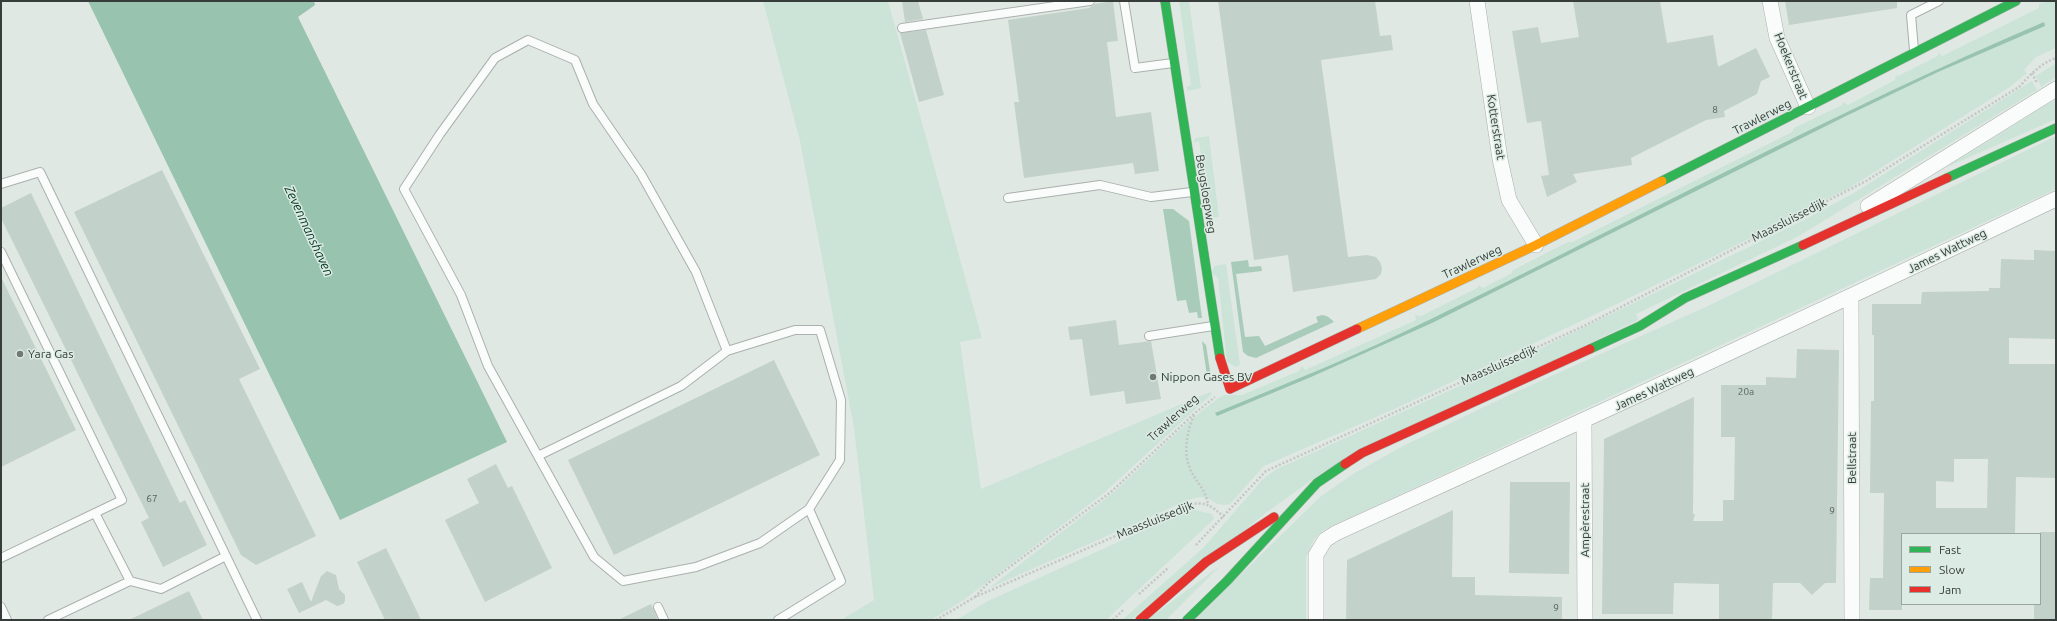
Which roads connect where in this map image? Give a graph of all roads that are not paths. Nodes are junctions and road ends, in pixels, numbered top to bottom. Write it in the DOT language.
graph roads {
  1 [pos="1090,1"];
  2 [pos="1124,1"];
  3 [pos="1165,1"];
  4 [pos="1477,1"];
  5 [pos="1770,1"];
  6 [pos="1939,1"];
  7 [pos="2016,1"];
  8 [pos="902,28"];
  9 [pos="1914,53"];
  10 [pos="1174,62"];
  11 [pos="2056,89"];
  12 [pos="1808,108"];
  13 [pos="2056,128"];
  14 [pos="1,184"];
  15 [pos="1193,192"];
  16 [pos="1008,198"];
  17 [pos="2056,199"];
  18 [pos="1832,231"];
  19 [pos="1536,245"];
  20 [pos="1,252"];
  21 [pos="1851,297"];
  22 [pos="1213,326"];
  23 [pos="1149,336"];
  24 [pos="727,351"];
  25 [pos="1230,389"];
  26 [pos="1584,421"];
  27 [pos="538,456"];
  28 [pos="1299,501"];
  29 [pos="809,509"];
  30 [pos="95,513"];
  31 [pos="226,556"];
  32 [pos="1,558"];
  33 [pos="130,581"];
  34 [pos="1,607"];
  35 [pos="658,607"];
  36 [pos="5,619"];
  37 [pos="48,620"];
  38 [pos="257,620"];
  39 [pos="664,620"];
  40 [pos="778,620"];
  41 [pos="1140,620"];
  42 [pos="1187,620"];
  43 [pos="1316,620"];
  44 [pos="1585,620"];
  45 [pos="1852,620"];
  1 -- 8 [label="lane"];
  2 -- 10 [label="lane"];
  3 -- 10 [label="street, Beugsloepweg"];
  4 -- 19 [label="street, Kotterstraat"];
  5 -- 12 [label="street, Hoekerstraat"];
  6 -- 9 [label="lane"];
  7 -- 9 [label="street, Trawlerweg"];
  9 -- 12 [label="street, Trawlerweg"];
  10 -- 15 [label="street, Beugsloepweg"];
  11 -- 18 [label="street, Maassluissedijk"];
  12 -- 19 [label="street, Trawlerweg"];
  13 -- 18 [label="street, Maassluissedijk"];
  14 -- 31 [label="lane"];
  15 -- 16 [label="lane"];
  15 -- 22 [label="street, Beugsloepweg"];
  17 -- 21 [label="street, James Wattweg"];
  18 -- 28 [label="street, Maassluissedijk"];
  19 -- 25 [label="street, Trawlerweg"];
  20 -- 30 [label="lane"];
  21 -- 26 [label="street, James Wattweg"];
  21 -- 45 [label="street, Bellstraat"];
  22 -- 23 [label="lane"];
  22 -- 25 [label="street, Beugsloepweg"];
  24 -- 27 [label="lane"];
  24 -- 27 [label="lane"];
  24 -- 29 [label="lane"];
  26 -- 43 [label="street, James Wattweg"];
  26 -- 44 [label="street, Ampèrestraat"];
  27 -- 29 [label="lane"];
  28 -- 41 [label="street, Maassluissedijk"];
  28 -- 42 [label="street, Maassluissedijk"];
  29 -- 40 [label="lane"];
  30 -- 32 [label="lane"];
  30 -- 33 [label="lane"];
  31 -- 33 [label="lane"];
  31 -- 38 [label="lane"];
  33 -- 37 [label="lane"];
  34 -- 36 [label="lane"];
  35 -- 39 [label="lane"];
}
